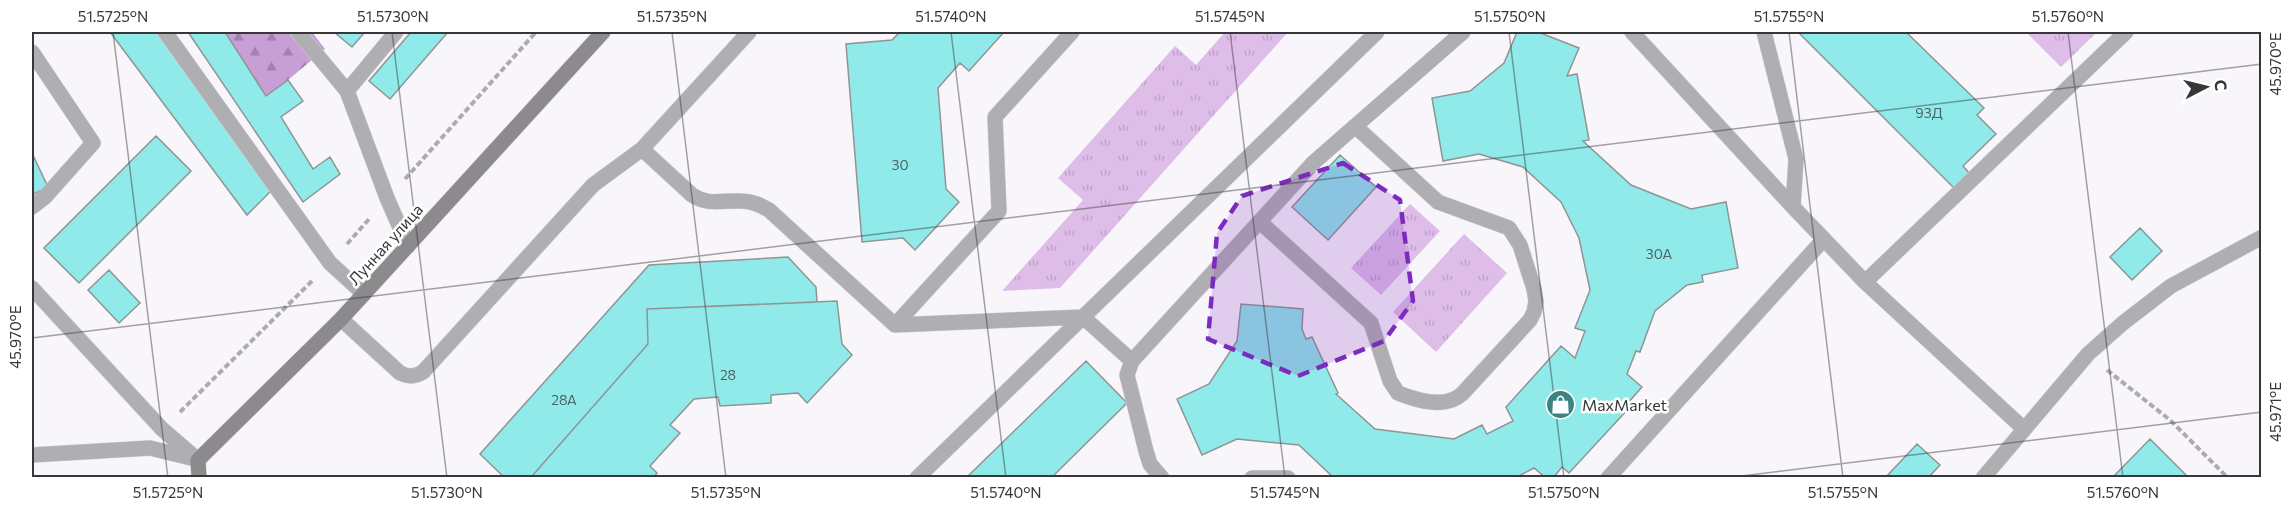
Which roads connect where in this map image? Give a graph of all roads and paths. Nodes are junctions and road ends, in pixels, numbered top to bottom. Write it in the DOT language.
graph roads {
  1 [pos="165,32"];
  2 [pos="298,32"];
  3 [pos="396,32"];
  4 [pos="536,32"];
  5 [pos="603,32"];
  6 [pos="749,32"];
  7 [pos="1072,32"];
  8 [pos="1377,32"];
  9 [pos="1463,32"];
  10 [pos="1632,32"];
  11 [pos="1764,32"];
  12 [pos="2126,32"];
  13 [pos="32,52"];
  14 [pos="347,91"];
  15 [pos="1355,126"];
  16 [pos="642,149"];
  17 [pos="387,198"];
  18 [pos="32,207"];
  19 [pos="1793,207"];
  20 [pos="1260,222"];
  21 [pos="2262,237"];
  22 [pos="1824,239"];
  23 [pos="408,246"];
  24 [pos="330,263"];
  25 [pos="1865,282"];
  26 [pos="32,288"];
  27 [pos="364,294"];
  28 [pos="1083,317"];
  29 [pos="341,319"];
  30 [pos="895,325"];
  31 [pos="2088,354"];
  32 [pos="1132,361"];
  33 [pos="162,429"];
  34 [pos="2024,429"];
  35 [pos="32,455"];
  36 [pos="198,460"];
  37 [pos="199,477"];
  38 [pos="917,477"];
  39 [pos="1162,477"];
  40 [pos="1251,477"];
  41 [pos="1288,477"];
  42 [pos="1608,477"];
  43 [pos="1983,477"];
  44 [pos="2228,477"];
  1 -- 24 [label="lane"];
  2 -- 14 [label="lane"];
  3 -- 14 [label="lane"];
  4 -- 17 [label="path"];
  5 -- 23 [label="street, Лунная улица"];
  6 -- 16 [label="lane"];
  7 -- 30 [label="lane"];
  8 -- 28 [label="lane"];
  9 -- 15 [label="lane"];
  10 -- 19 [label="lane"];
  11 -- 19 [label="lane"];
  12 -- 25 [label="lane"];
  13 -- 18 [label="lane"];
  14 -- 17 [label="lane"];
  15 -- 20 [label="lane"];
  15 -- 20 [label="lane"];
  16 -- 29 [label="lane"];
  16 -- 30 [label="lane"];
  17 -- 23 [label="lane"];
  17 -- 24 [label="path"];
  19 -- 22 [label="lane"];
  20 -- 32 [label="lane"];
  21 -- 31 [label="lane"];
  22 -- 25 [label="lane"];
  22 -- 42 [label="lane"];
  23 -- 27 [label="street, Лунная улица"];
  24 -- 27 [label="lane"];
  24 -- 33 [label="path"];
  25 -- 34 [label="lane"];
  26 -- 33 [label="lane"];
  27 -- 29 [label="street, Лунная улица"];
  28 -- 30 [label="lane"];
  28 -- 32 [label="lane"];
  28 -- 38 [label="lane"];
  29 -- 36 [label="street, Лунная улица"];
  31 -- 34 [label="lane"];
  31 -- 44 [label="path"];
  32 -- 39 [label="lane"];
  33 -- 36 [label="lane"];
  34 -- 43 [label="lane"];
  35 -- 36 [label="lane"];
  36 -- 37 [label="street"];
  40 -- 41 [label="lane"];
}
